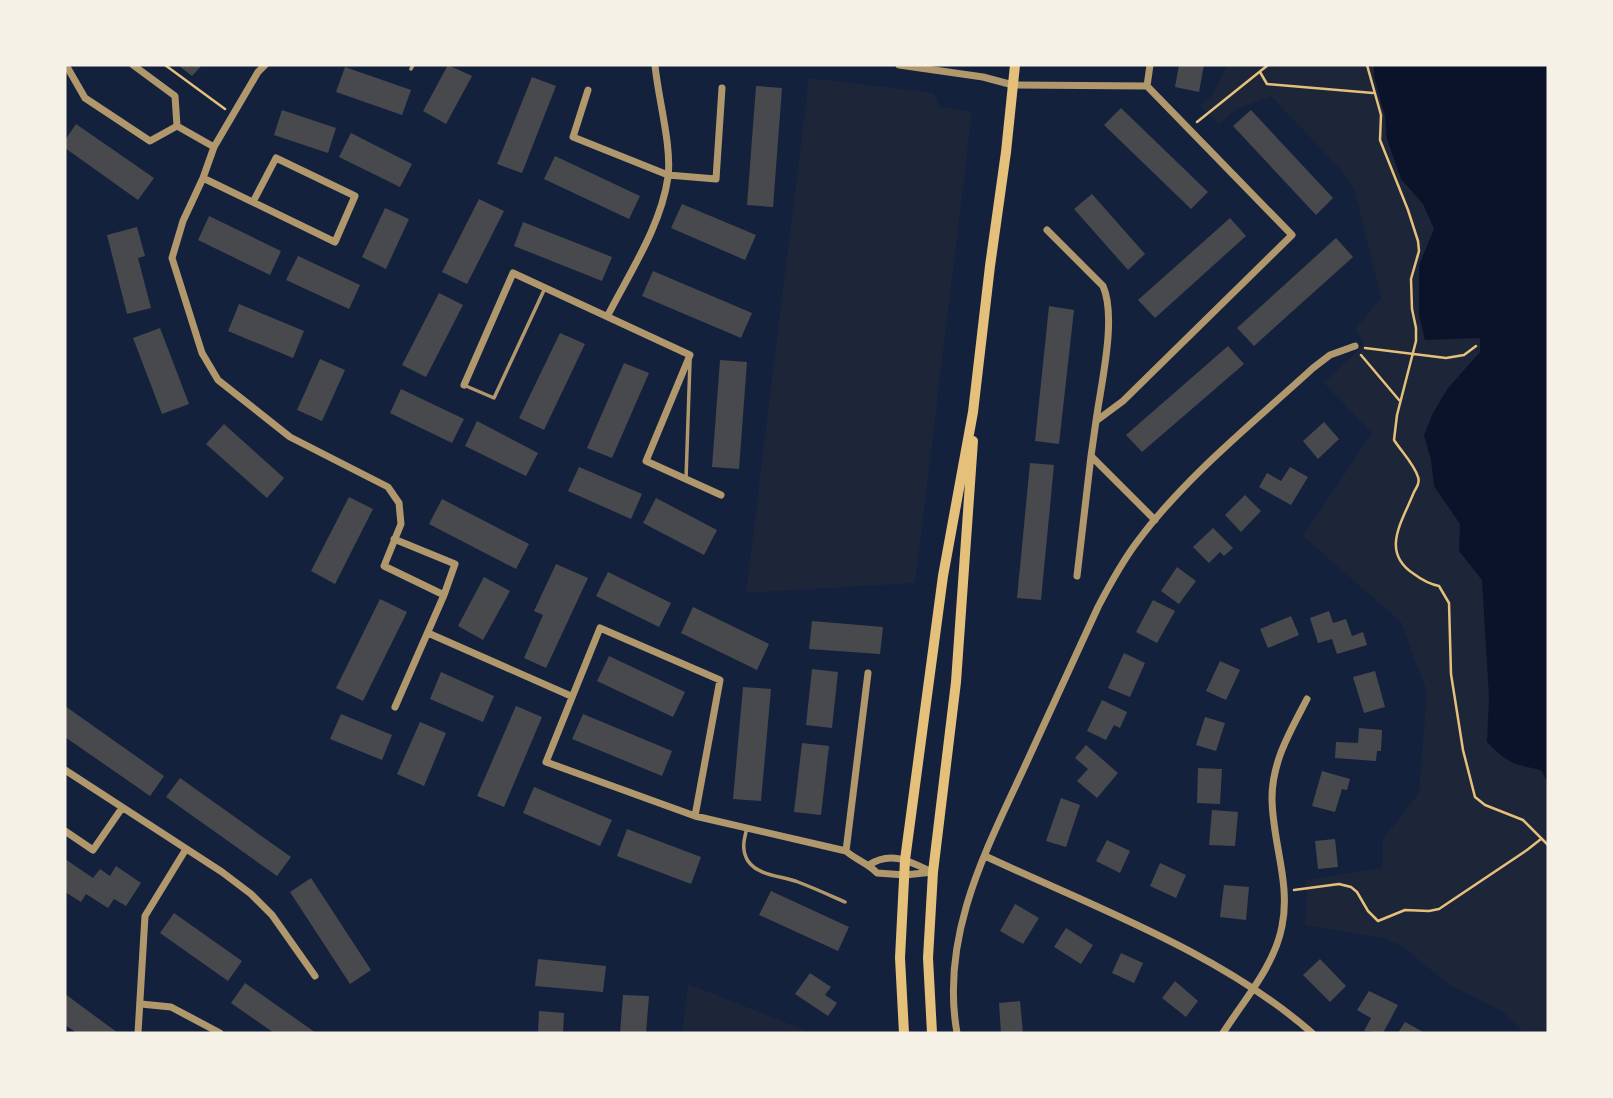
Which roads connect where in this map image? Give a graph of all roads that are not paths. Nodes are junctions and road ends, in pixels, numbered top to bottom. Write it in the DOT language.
graph roads {
  1 [pos="66,65"];
  2 [pos="133,65"];
  3 [pos="265,65"];
  4 [pos="656,65"];
  5 [pos="899,65"];
  6 [pos="1015,65"];
  7 [pos="1150,65"];
  8 [pos="1013,85"];
  9 [pos="1147,86"];
  10 [pos="722,88"];
  11 [pos="588,90"];
  12 [pos="177,126"];
  13 [pos="214,147"];
  14 [pos="668,176"];
  15 [pos="204,178"];
  16 [pos="253,202"];
  17 [pos="1047,230"];
  18 [pos="545,288"];
  19 [pos="608,315"];
  20 [pos="1354,346"];
  21 [pos="690,355"];
  22 [pos="464,385"];
  23 [pos="974,412"];
  24 [pos="1096,421"];
  25 [pos="1091,456"];
  26 [pos="686,479"];
  27 [pos="721,495"];
  28 [pos="1156,520"];
  29 [pos="394,540"];
  30 [pos="1077,576"];
  31 [pos="444,595"];
  32 [pos="428,633"];
  33 [pos="868,673"];
  34 [pos="571,696"];
  35 [pos="1307,699"];
  36 [pos="395,707"];
  37 [pos="65,770"];
  38 [pos="122,808"];
  39 [pos="695,816"];
  40 [pos="747,828"];
  41 [pos="65,831"];
  42 [pos="186,849"];
  43 [pos="846,851"];
  44 [pos="985,856"];
  45 [pos="905,860"];
  46 [pos="869,865"];
  47 [pos="933,872"];
  48 [pos="905,875"];
  49 [pos="845,902"];
  50 [pos="315,976"];
  51 [pos="1252,988"];
  52 [pos="141,1004"];
  53 [pos="138,1033"];
  54 [pos="220,1033"];
  55 [pos="904,1033"];
  56 [pos="932,1033"];
  57 [pos="957,1033"];
  58 [pos="1223,1033"];
  59 [pos="1312,1033"];
  1 -- 12 [label="street"];
  2 -- 12 [label="street"];
  3 -- 13 [label="street"];
  4 -- 14 [label="street"];
  5 -- 8 [label="street"];
  6 -- 8 [label="main road"];
  7 -- 9 [label="street"];
  8 -- 9 [label="street"];
  8 -- 23 [label="main road"];
  9 -- 24 [label="street"];
  10 -- 14 [label="street"];
  11 -- 14 [label="street"];
  12 -- 13 [label="street"];
  13 -- 15 [label="street"];
  14 -- 19 [label="street"];
  15 -- 16 [label="street"];
  15 -- 29 [label="street"];
  16 -- 16 [label="street"];
  17 -- 24 [label="street"];
  18 -- 19 [label="street"];
  18 -- 22 [label="lane"];
  18 -- 22 [label="street"];
  19 -- 21 [label="street"];
  20 -- 28 [label="street"];
  21 -- 26 [label="lane"];
  21 -- 26 [label="street"];
  23 -- 45 [label="main road"];
  23 -- 47 [label="main road"];
  24 -- 25 [label="street"];
  25 -- 28 [label="street"];
  25 -- 30 [label="street"];
  26 -- 27 [label="street"];
  28 -- 44 [label="street"];
  29 -- 31 [label="street"];
  29 -- 31 [label="street"];
  31 -- 32 [label="street"];
  32 -- 34 [label="street"];
  32 -- 36 [label="street"];
  33 -- 43 [label="street"];
  34 -- 39 [label="street"];
  34 -- 39 [label="street"];
  35 -- 51 [label="street"];
  37 -- 38 [label="street"];
  38 -- 41 [label="street"];
  38 -- 42 [label="street"];
  39 -- 40 [label="street"];
  40 -- 43 [label="street"];
  40 -- 49 [label="lane"];
  42 -- 50 [label="street"];
  42 -- 52 [label="street"];
  43 -- 46 [label="street"];
  44 -- 51 [label="street"];
  44 -- 57 [label="street"];
  45 -- 46 [label="street"];
  45 -- 47 [label="street"];
  45 -- 48 [label="main road"];
  46 -- 48 [label="street"];
  47 -- 48 [label="street"];
  47 -- 56 [label="main road"];
  48 -- 55 [label="main road"];
  51 -- 58 [label="street"];
  51 -- 59 [label="street"];
  52 -- 53 [label="street"];
  52 -- 54 [label="street"];
}
